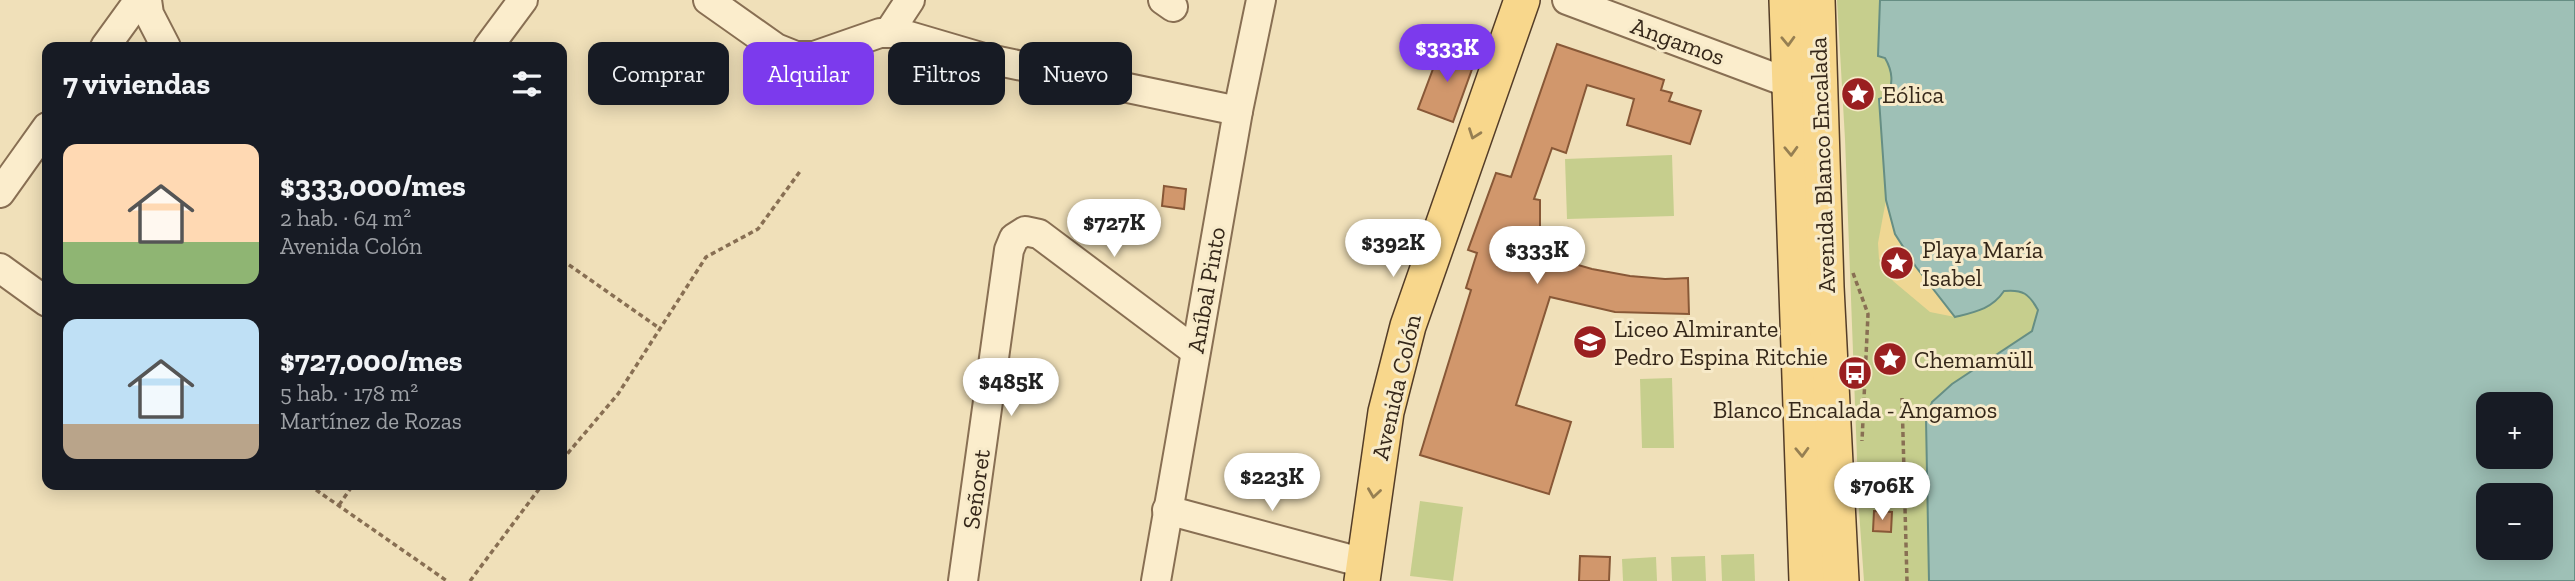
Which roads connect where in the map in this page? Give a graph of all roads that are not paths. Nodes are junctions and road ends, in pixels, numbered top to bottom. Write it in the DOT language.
graph roads {
  1 [pos="139,0"];
  2 [pos="147,0"];
  3 [pos="523,0"];
  4 [pos="708,0"];
  5 [pos="910,0"];
  6 [pos="1261,0"];
  7 [pos="1522,0"];
  8 [pos="1567,0"];
  9 [pos="1787,0"];
  10 [pos="1817,0"];
  11 [pos="889,32"];
  12 [pos="109,42"];
  13 [pos="164,42"];
  14 [pos="492,42"];
  15 [pos="1790,83"];
  16 [pos="1238,111"];
  17 [pos="42,134"];
  18 [pos="0,193"];
  19 [pos="0,268"];
  20 [pos="42,298"];
  21 [pos="1195,351"];
  22 [pos="1167,510"];
  23 [pos="1363,572"];
  24 [pos="963,581"];
  25 [pos="1156,581"];
  26 [pos="1807,581"];
  27 [pos="1840,581"];
  1 -- 12 [label="street"];
  2 -- 13 [label="street"];
  3 -- 14 [label="street"];
  4 -- 11 [label="street"];
  5 -- 11 [label="street"];
  6 -- 16 [label="street, Aníbal Pinto"];
  7 -- 23 [label="main road, Avenida Colón, one-way"];
  8 -- 15 [label="street, Angamos"];
  9 -- 15 [label="main road, Avenida Blanco Encalada, one-way"];
  10 -- 27 [label="main road, Avenida Blanco Encalada"];
  11 -- 16 [label="street"];
  15 -- 26 [label="main road, Avenida Blanco Encalada, one-way"];
  16 -- 21 [label="street, Aníbal Pinto"];
  17 -- 18 [label="street"];
  19 -- 20 [label="street"];
  21 -- 22 [label="street, Aníbal Pinto"];
  21 -- 24 [label="street, Señoret"];
  22 -- 23 [label="street"];
  22 -- 25 [label="street, Aníbal Pinto"];
}
